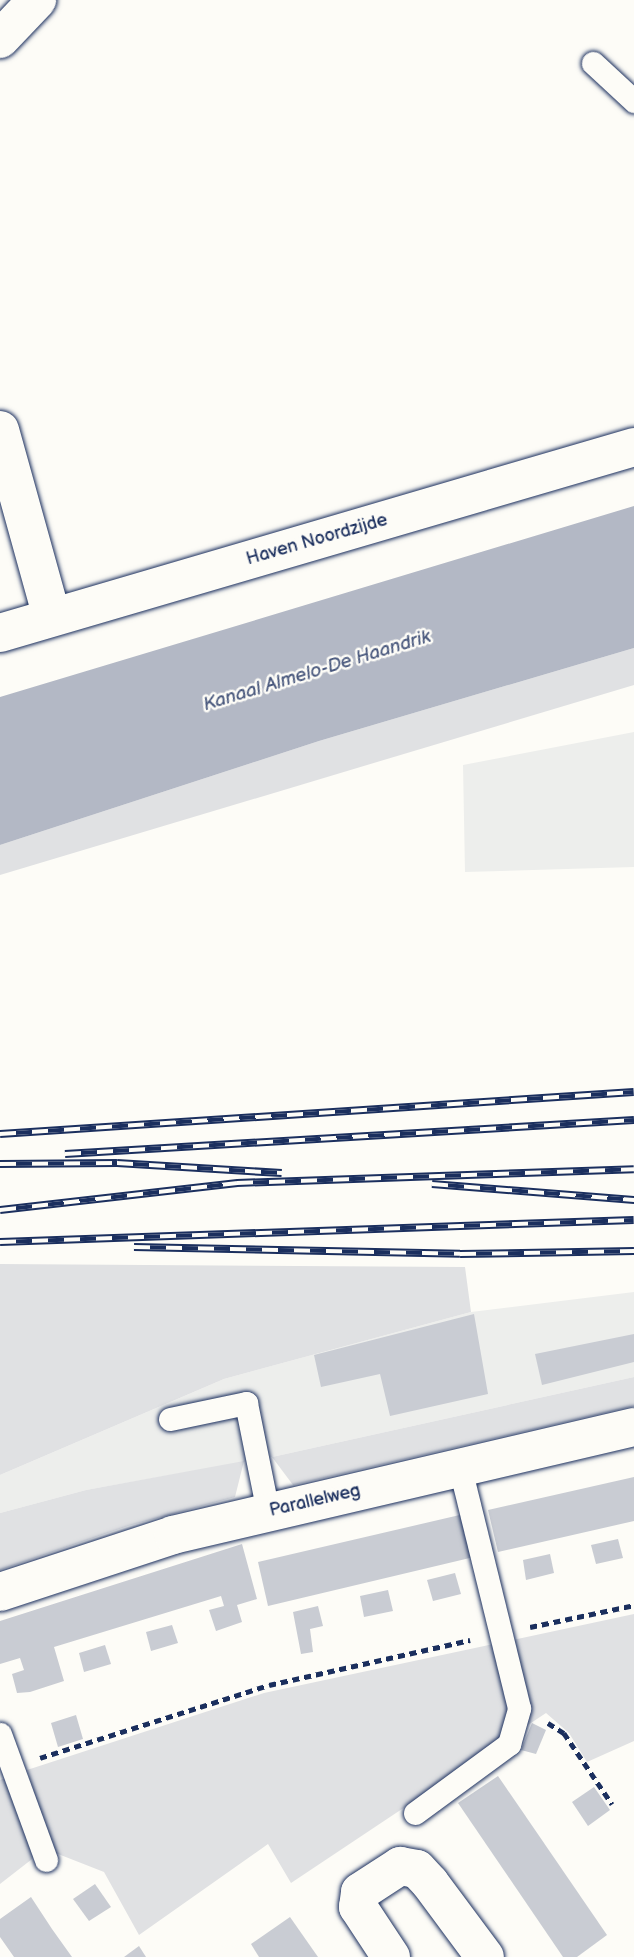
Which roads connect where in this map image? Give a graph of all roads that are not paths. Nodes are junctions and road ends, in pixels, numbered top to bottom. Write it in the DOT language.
graph roads {
  1 [pos="37,0"];
  2 [pos="0,39"];
  3 [pos="593,63"];
  4 [pos="634,101"];
  5 [pos="0,430"];
  6 [pos="634,447"];
  7 [pos="52,617"];
  8 [pos="0,633"];
  9 [pos="170,1419"];
  10 [pos="634,1427"];
  11 [pos="460,1467"];
  12 [pos="268,1512"];
  13 [pos="0,1592"];
  14 [pos="0,1734"];
  15 [pos="415,1813"];
  16 [pos="46,1860"];
  17 [pos="391,1957"];
  18 [pos="485,1957"];
  1 -- 2 [label="street"];
  3 -- 4 [label="lane"];
  5 -- 7 [label="street"];
  6 -- 7 [label="street, Haven Noordzijde"];
  7 -- 8 [label="street, Haven Noordzijde"];
  9 -- 12 [label="lane"];
  10 -- 11 [label="street, Parallelweg"];
  11 -- 12 [label="street, Parallelweg"];
  11 -- 15 [label="lane"];
  12 -- 13 [label="street, Parallelweg"];
  14 -- 16 [label="lane"];
  17 -- 18 [label="street"];
}
